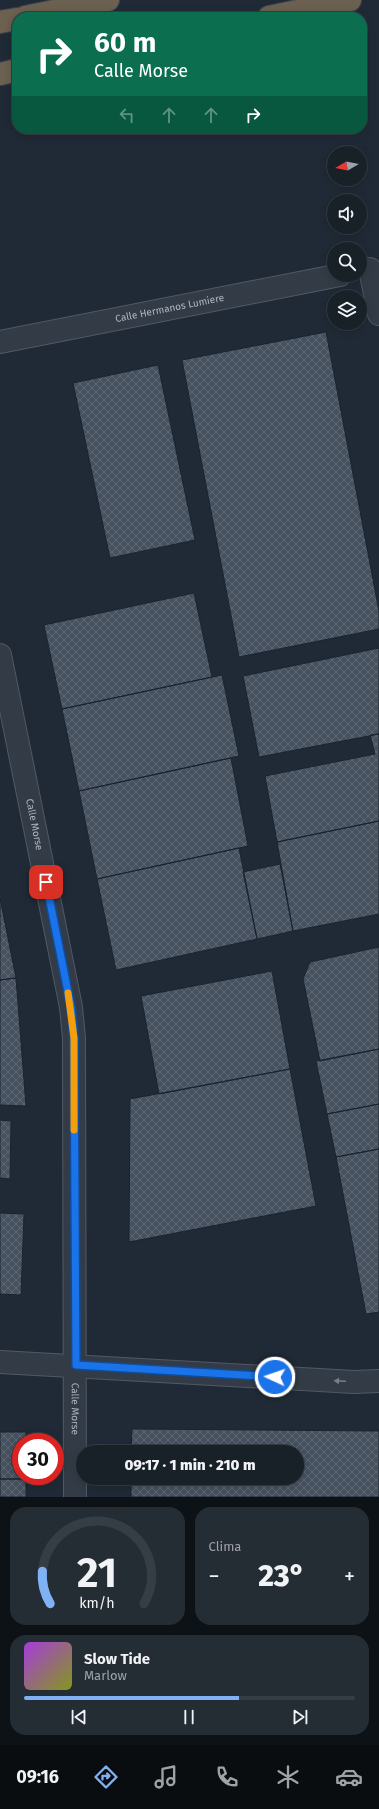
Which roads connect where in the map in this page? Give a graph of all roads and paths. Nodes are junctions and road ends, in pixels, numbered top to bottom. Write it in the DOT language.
graph roads {
  1 [pos="108,0"];
  2 [pos="350,0"];
  3 [pos="49,12"];
  4 [pos="293,12"];
  5 [pos="12,20"];
  6 [pos="0,22"];
  7 [pos="12,71"];
  8 [pos="0,74"];
  9 [pos="370,269"];
  10 [pos="327,278"];
  11 [pos="379,314"];
  12 [pos="0,342"];
  13 [pos="0,655"];
  14 [pos="0,1362"];
  15 [pos="76,1365"];
  16 [pos="379,1381"];
  17 [pos="75,1497"];
  1 -- 3 [label="highway"];
  2 -- 4 [label="highway"];
  5 -- 6 [label="highway"];
  7 -- 8 [label="highway"];
  9 -- 11 [label="street"];
  10 -- 12 [label="street, Calle Hermanos Lumiere"];
  13 -- 15 [label="street, Calle Morse"];
  14 -- 15 [label="street"];
  16 -- 15 [label="street, one-way"];
  15 -- 17 [label="street, Calle Morse"];
}
